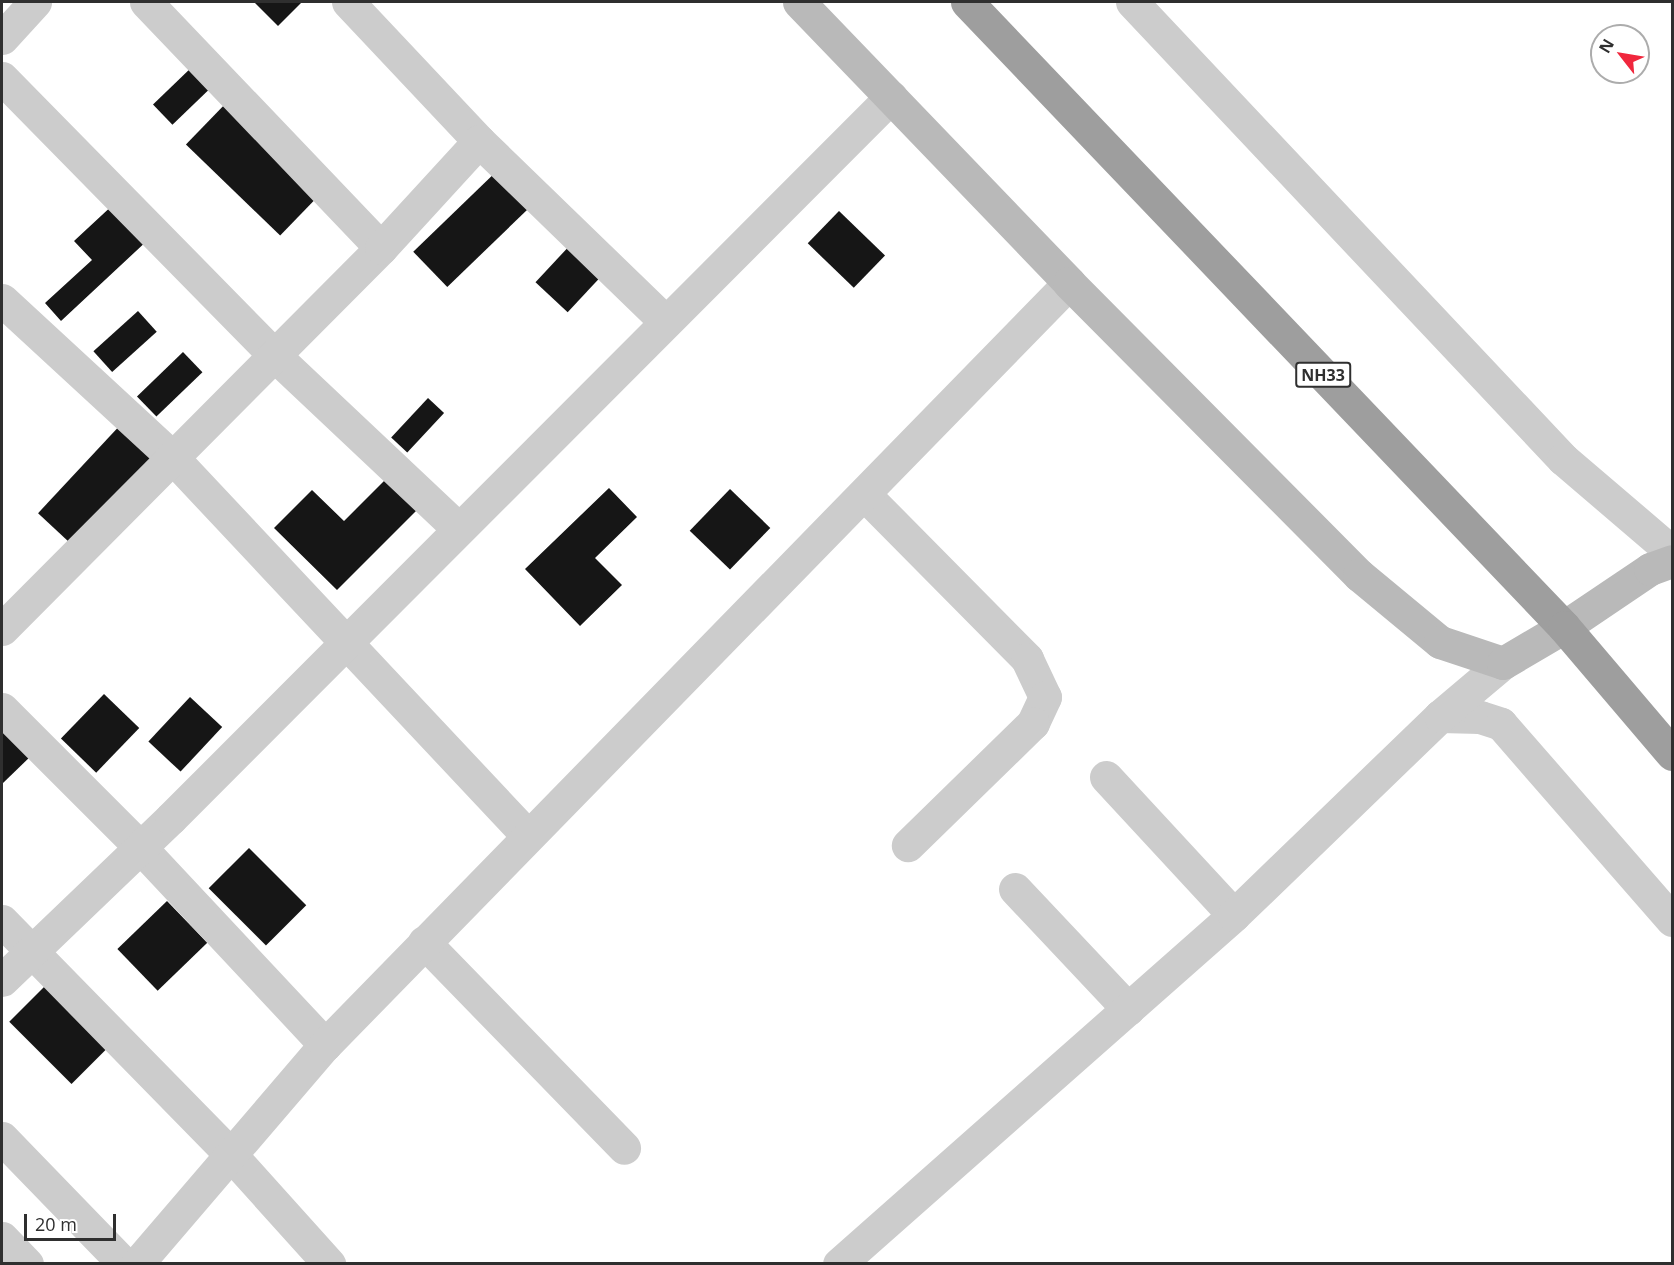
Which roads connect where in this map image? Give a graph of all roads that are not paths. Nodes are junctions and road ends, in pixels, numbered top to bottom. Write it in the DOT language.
graph roads {
  1 [pos="35,2"];
  2 [pos="146,2"];
  3 [pos="350,2"];
  4 [pos="799,2"];
  5 [pos="967,2"];
  6 [pos="1132,2"];
  7 [pos="2,38"];
  8 [pos="2,78"];
  9 [pos="891,98"];
  10 [pos="479,141"];
  11 [pos="381,248"];
  12 [pos="1069,283"];
  13 [pos="2,300"];
  14 [pos="666,322"];
  15 [pos="273,354"];
  16 [pos="172,457"];
  17 [pos="864,494"];
  18 [pos="459,529"];
  19 [pos="1672,552"];
  20 [pos="1672,561"];
  21 [pos="1564,627"];
  22 [pos="2,629"];
  23 [pos="346,642"];
  24 [pos="1503,663"];
  25 [pos="2,709"];
  26 [pos="1440,716"];
  27 [pos="1672,754"];
  28 [pos="1106,777"];
  29 [pos="527,835"];
  30 [pos="908,845"];
  31 [pos="140,847"];
  32 [pos="1015,889"];
  33 [pos="1234,915"];
  34 [pos="1672,920"];
  35 [pos="2,921"];
  36 [pos="424,942"];
  37 [pos="31,951"];
  38 [pos="2,980"];
  39 [pos="1128,1009"];
  40 [pos="325,1045"];
  41 [pos="2,1138"];
  42 [pos="624,1148"];
  43 [pos="231,1155"];
  44 [pos="2,1238"];
  45 [pos="27,1263"];
  46 [pos="124,1263"];
  47 [pos="137,1263"];
  48 [pos="329,1263"];
  49 [pos="839,1263"];
  1 -- 7 [label="street"];
  2 -- 11 [label="street"];
  3 -- 10 [label="street"];
  4 -- 9 [label="main road"];
  5 -- 21 [label="highway, NH33"];
  6 -- 19 [label="street"];
  8 -- 15 [label="street"];
  9 -- 12 [label="main road"];
  9 -- 14 [label="street"];
  10 -- 11 [label="street"];
  10 -- 14 [label="street"];
  11 -- 15 [label="street"];
  12 -- 17 [label="street"];
  12 -- 24 [label="main road"];
  13 -- 16 [label="street"];
  14 -- 18 [label="street"];
  15 -- 16 [label="street"];
  15 -- 18 [label="street"];
  16 -- 22 [label="street"];
  16 -- 23 [label="street"];
  17 -- 29 [label="street"];
  17 -- 30 [label="street"];
  18 -- 23 [label="street"];
  20 -- 21 [label="main road"];
  21 -- 24 [label="main road"];
  21 -- 27 [label="highway, NH33"];
  23 -- 29 [label="street"];
  23 -- 31 [label="street"];
  24 -- 26 [label="street"];
  25 -- 31 [label="street"];
  26 -- 33 [label="street"];
  26 -- 34 [label="street"];
  28 -- 33 [label="street"];
  29 -- 36 [label="street"];
  31 -- 37 [label="street"];
  31 -- 40 [label="street"];
  32 -- 39 [label="street"];
  33 -- 39 [label="street"];
  35 -- 37 [label="street"];
  36 -- 40 [label="street"];
  36 -- 42 [label="street"];
  37 -- 38 [label="street"];
  37 -- 43 [label="street"];
  39 -- 49 [label="street"];
  40 -- 43 [label="street"];
  41 -- 46 [label="street"];
  43 -- 47 [label="street"];
  43 -- 48 [label="street"];
  44 -- 45 [label="street"];
}
